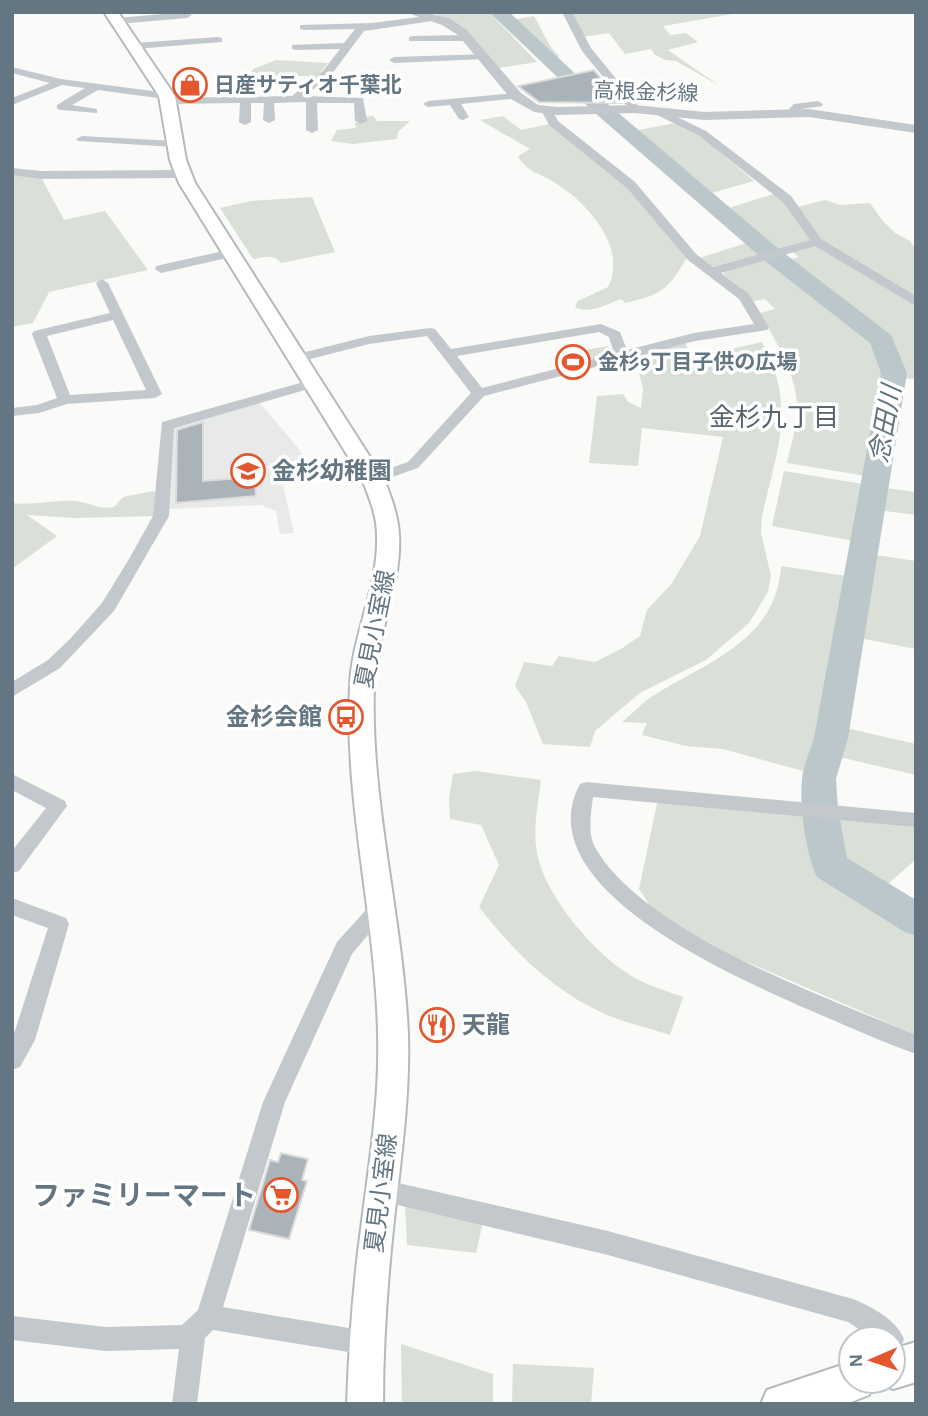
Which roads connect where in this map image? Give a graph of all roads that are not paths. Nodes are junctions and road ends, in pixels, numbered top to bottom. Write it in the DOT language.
graph roads {
  1 [pos="411,12"];
  2 [pos="567,12"];
  3 [pos="187,15"];
  4 [pos="320,15"];
  5 [pos="114,17"];
  6 [pos="435,18"];
  7 [pos="387,25"];
  8 [pos="372,26"];
  9 [pos="304,27"];
  10 [pos="468,38"];
  11 [pos="413,39"];
  12 [pos="218,40"];
  13 [pos="135,46"];
  14 [pos="347,46"];
  15 [pos="296,47"];
  16 [pos="484,57"];
  17 [pos="394,60"];
  18 [pos="12,70"];
  19 [pos="61,82"];
  20 [pos="95,87"];
  21 [pos="516,96"];
  22 [pos="168,98"];
  23 [pos="269,99"];
  24 [pos="295,99"];
  25 [pos="311,99"];
  26 [pos="246,100"];
  27 [pos="12,102"];
  28 [pos="454,102"];
  29 [pos="428,104"];
  30 [pos="818,104"];
  31 [pos="630,109"];
  32 [pos="93,111"];
  33 [pos="552,111"];
  34 [pos="659,112"];
  35 [pos="791,113"];
  36 [pos="463,117"];
  37 [pos="269,120"];
  38 [pos="360,121"];
  39 [pos="245,122"];
  40 [pos="916,128"];
  41 [pos="312,130"];
  42 [pos="82,139"];
  43 [pos="175,144"];
  44 [pos="12,171"];
  45 [pos="183,174"];
  46 [pos="817,242"];
  47 [pos="232,253"];
  48 [pos="161,270"];
  49 [pos="713,271"];
  50 [pos="102,283"];
  51 [pos="916,302"];
  52 [pos="118,315"];
  53 [pos="446,354"];
  54 [pos="622,356"];
  55 [pos="299,358"];
  56 [pos="314,383"];
  57 [pos="479,393"];
  58 [pos="65,400"];
  59 [pos="12,412"];
  60 [pos="373,479"];
  61 [pos="12,691"];
  62 [pos="12,781"];
  63 [pos="916,820"];
  64 [pos="12,865"];
  65 [pos="12,906"];
  66 [pos="381,907"];
  67 [pos="916,1045"];
  68 [pos="12,1060"];
  69 [pos="381,1190"];
  70 [pos="200,1325"];
  71 [pos="876,1325"];
  72 [pos="12,1328"];
  73 [pos="367,1343"];
  74 [pos="837,1387"];
  75 [pos="184,1404"];
  76 [pos="365,1404"];
  77 [pos="780,1404"];
  1 -- 6 [label="street, 高根金杉線"];
  2 -- 31 [label="street"];
  3 -- 5 [label="street"];
  4 -- 7 [label="street"];
  5 -- 13 [label="main road, 夏見小室線"];
  6 -- 7 [label="street"];
  6 -- 10 [label="street, 高根金杉線"];
  7 -- 8 [label="street"];
  8 -- 9 [label="street"];
  8 -- 14 [label="street"];
  10 -- 11 [label="street"];
  10 -- 16 [label="street, 高根金杉線"];
  12 -- 13 [label="street"];
  13 -- 22 [label="main road, 夏見小室線"];
  14 -- 15 [label="street"];
  14 -- 24 [label="street"];
  16 -- 17 [label="street"];
  16 -- 21 [label="street, 高根金杉線"];
  18 -- 19 [label="street"];
  19 -- 20 [label="street"];
  19 -- 27 [label="street"];
  20 -- 22 [label="street"];
  20 -- 32 [label="street"];
  21 -- 28 [label="street"];
  21 -- 33 [label="street, 高根金杉線"];
  22 -- 26 [label="street"];
  22 -- 43 [label="main road, 夏見小室線"];
  23 -- 24 [label="street"];
  23 -- 26 [label="street"];
  23 -- 37 [label="street"];
  24 -- 25 [label="street"];
  25 -- 38 [label="street"];
  25 -- 41 [label="street"];
  26 -- 39 [label="street"];
  28 -- 29 [label="street"];
  28 -- 36 [label="street"];
  30 -- 35 [label="street"];
  31 -- 33 [label="street, 高根金杉線"];
  31 -- 34 [label="street, 高根金杉線"];
  33 -- 49 [label="street"];
  34 -- 35 [label="street, 高根金杉線"];
  34 -- 46 [label="street"];
  35 -- 40 [label="street, 高根金杉線"];
  42 -- 43 [label="street"];
  43 -- 45 [label="main road, 夏見小室線"];
  44 -- 45 [label="street"];
  45 -- 47 [label="main road, 夏見小室線"];
  46 -- 49 [label="street"];
  46 -- 51 [label="street"];
  47 -- 48 [label="street"];
  47 -- 55 [label="main road, 夏見小室線"];
  49 -- 54 [label="street"];
  50 -- 52 [label="street"];
  52 -- 58 [label="street"];
  52 -- 58 [label="street"];
  53 -- 54 [label="street"];
  53 -- 55 [label="street"];
  53 -- 57 [label="street"];
  54 -- 57 [label="street"];
  55 -- 56 [label="main road, 夏見小室線"];
  56 -- 60 [label="main road, 夏見小室線"];
  56 -- 61 [label="street"];
  57 -- 60 [label="street"];
  58 -- 59 [label="street"];
  60 -- 66 [label="main road, 夏見小室線"];
  62 -- 64 [label="street"];
  63 -- 67 [label="street"];
  65 -- 68 [label="street"];
  66 -- 69 [label="main road, 夏見小室線"];
  66 -- 70 [label="street"];
  69 -- 71 [label="street"];
  69 -- 73 [label="main road, 夏見小室線"];
  70 -- 72 [label="street"];
  70 -- 73 [label="street"];
  70 -- 75 [label="street"];
  73 -- 76 [label="main road, 夏見小室線"];
  74 -- 77 [label="main road"];
}
